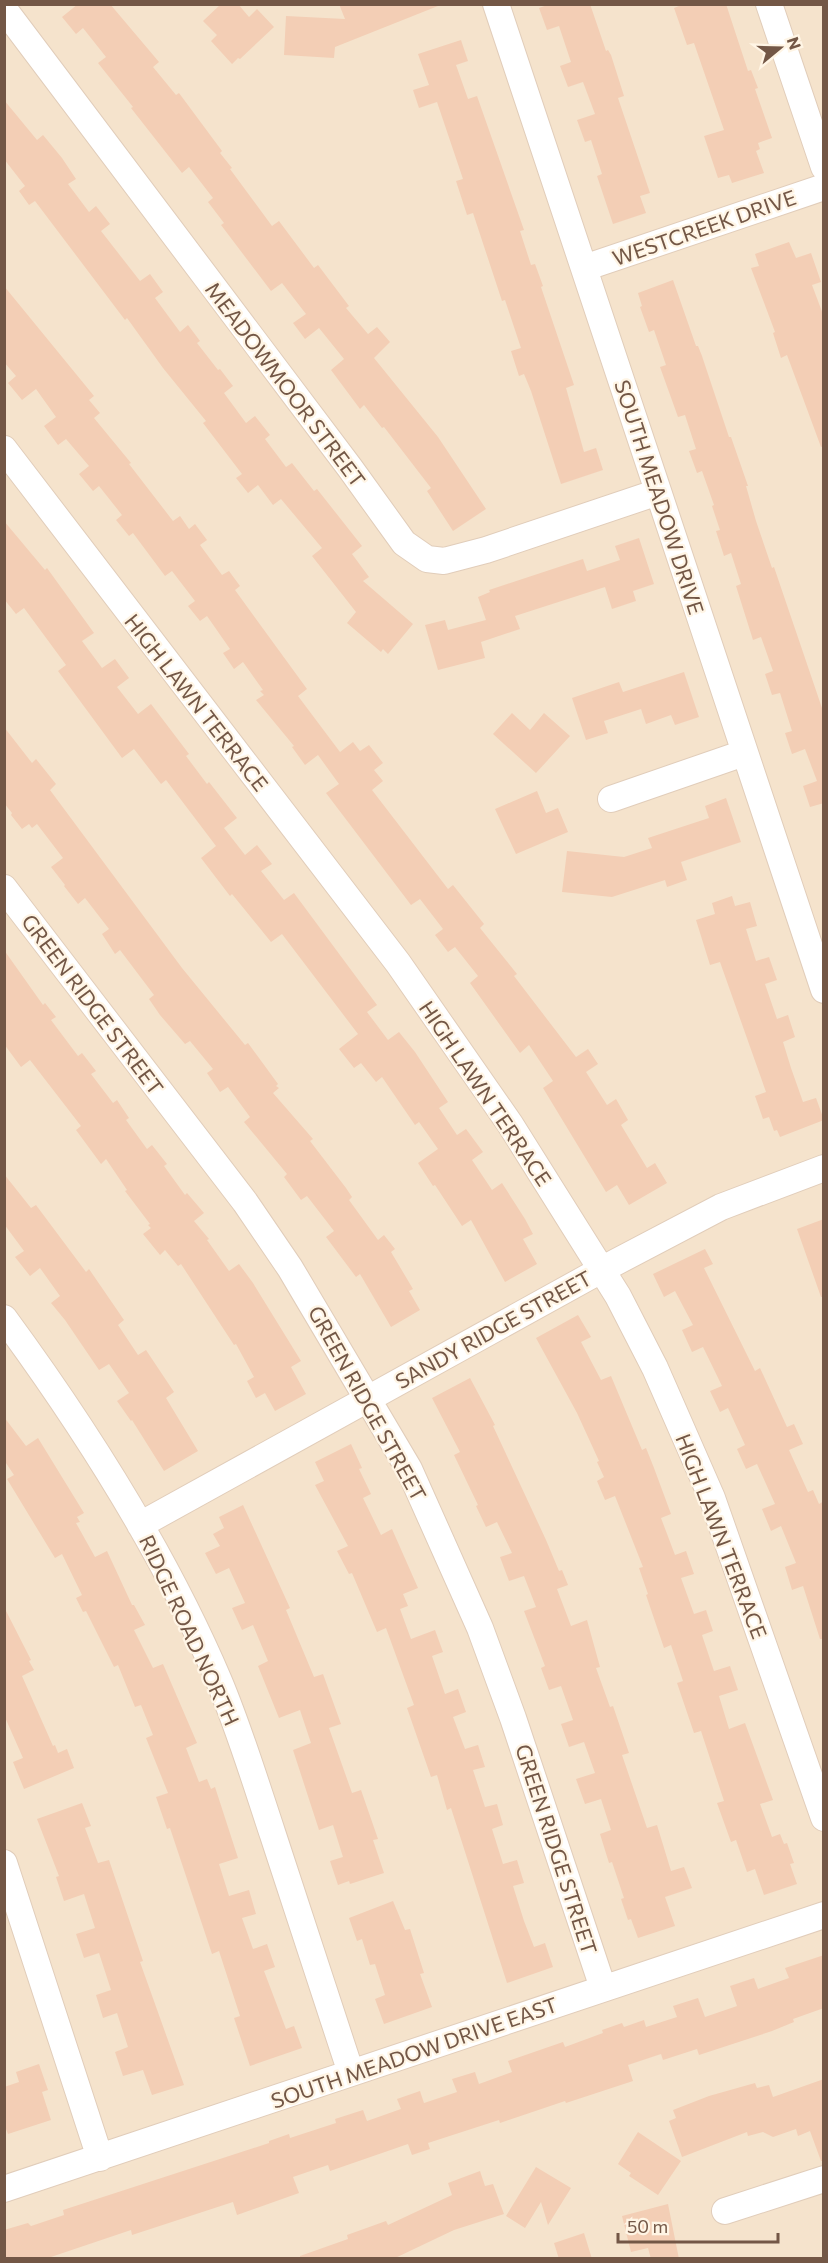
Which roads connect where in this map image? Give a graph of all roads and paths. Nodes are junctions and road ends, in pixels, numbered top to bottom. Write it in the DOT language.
graph roads {
  1 [pos="496,4"];
  2 [pos="769,4"];
  3 [pos="4,9"];
  4 [pos="824,168"];
  5 [pos="824,187"];
  6 [pos="584,268"];
  7 [pos="4,449"];
  8 [pos="658,492"];
  9 [pos="744,753"];
  10 [pos="611,799"];
  11 [pos="4,888"];
  12 [pos="824,990"];
  13 [pos="824,1167"];
  14 [pos="601,1270"];
  15 [pos="4,1318"];
  16 [pos="368,1399"];
  17 [pos="140,1524"];
  18 [pos="824,1818"];
  19 [pos="4,1863"];
  20 [pos="12,1913"];
  21 [pos="824,1915"];
  22 [pos="603,1988"];
  23 [pos="351,2073"];
  24 [pos="100,2158"];
  25 [pos="824,2179"];
  26 [pos="4,2189"];
  27 [pos="725,2211"];
  1 -- 6 [label="street, SOUTH MEADOW DRIVE"];
  2 -- 4 [label="street"];
  3 -- 8 [label="street, MEADOWMOOR STREET"];
  5 -- 6 [label="street, WESTCREEK DRIVE"];
  6 -- 8 [label="street, SOUTH MEADOW DRIVE"];
  7 -- 14 [label="street, HIGH LAWN TERRACE"];
  8 -- 9 [label="street, SOUTH MEADOW DRIVE"];
  9 -- 10 [label="street"];
  9 -- 12 [label="street, SOUTH MEADOW DRIVE"];
  11 -- 16 [label="street, GREEN RIDGE STREET"];
  13 -- 14 [label="street, SANDY RIDGE STREET"];
  14 -- 16 [label="street, SANDY RIDGE STREET"];
  14 -- 18 [label="street, HIGH LAWN TERRACE"];
  15 -- 17 [label="street, RIDGE ROAD NORTH"];
  16 -- 17 [label="street, SANDY RIDGE STREET"];
  16 -- 22 [label="street, GREEN RIDGE STREET"];
  17 -- 23 [label="street, RIDGE ROAD NORTH"];
  19 -- 20 [label="street"];
  20 -- 24 [label="street"];
  21 -- 22 [label="street, SOUTH MEADOW DRIVE EAST"];
  22 -- 23 [label="street, SOUTH MEADOW DRIVE EAST"];
  23 -- 24 [label="street, SOUTH MEADOW DRIVE EAST"];
  24 -- 26 [label="street, SOUTH MEADOW DRIVE EAST"];
  25 -- 27 [label="street"];
}
